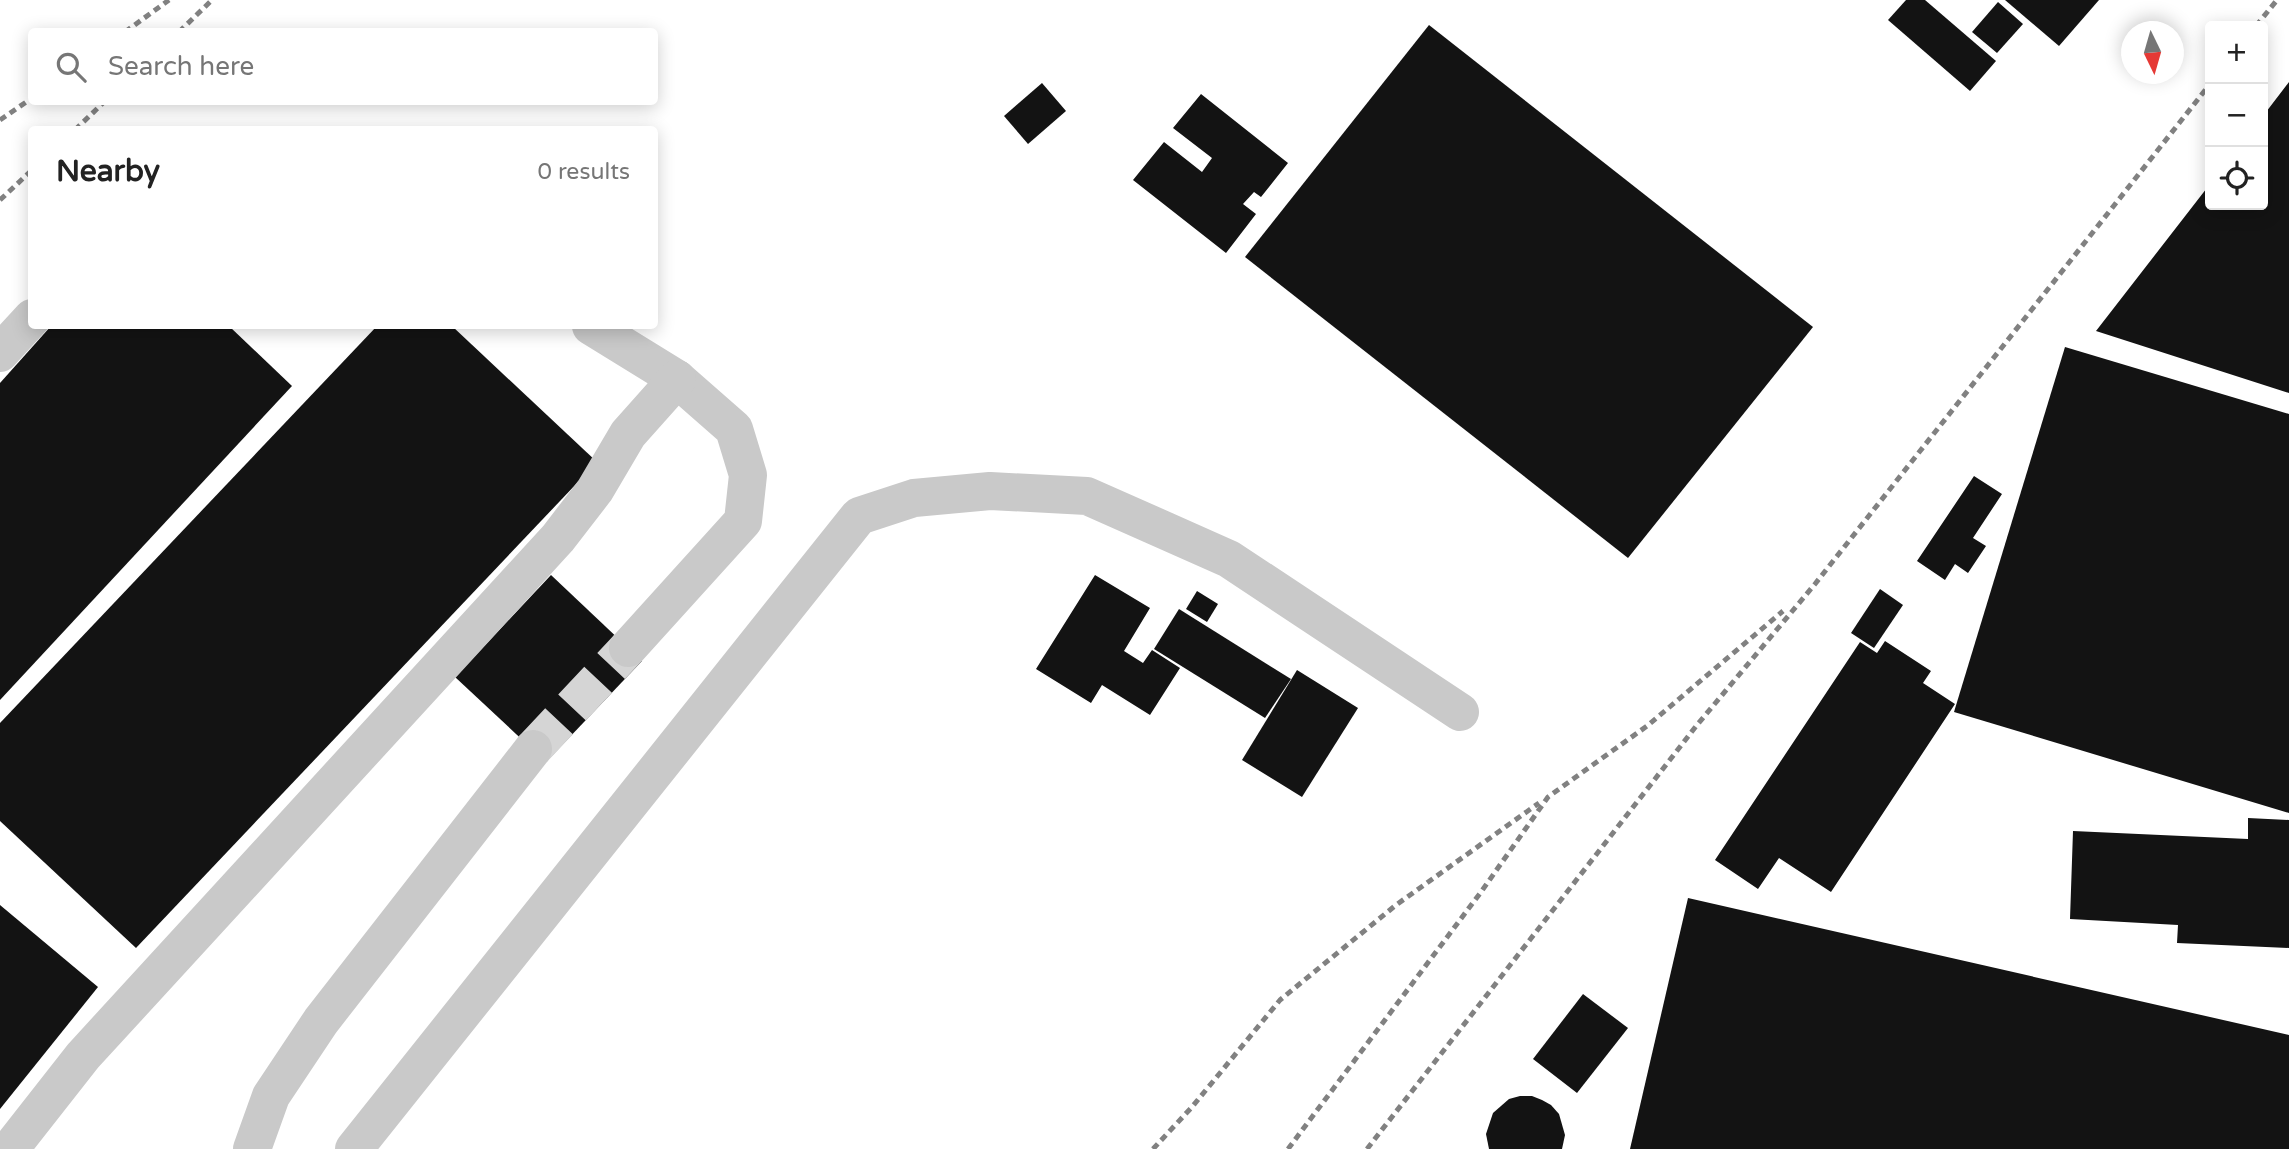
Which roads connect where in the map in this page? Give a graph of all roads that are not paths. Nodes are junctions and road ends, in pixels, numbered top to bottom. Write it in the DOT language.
graph roads {
  1 [pos="28,322"];
  2 [pos="596,329"];
  3 [pos="0,353"];
  4 [pos="677,379"];
  5 [pos="628,648"];
  6 [pos="1460,712"];
  7 [pos="533,749"];
  8 [pos="10,1149"];
  9 [pos="252,1149"];
  10 [pos="354,1149"];
  1 -- 3 [label="lane"];
  2 -- 4 [label="lane"];
  4 -- 5 [label="lane"];
  4 -- 8 [label="lane"];
  6 -- 10 [label="lane"];
  7 -- 9 [label="lane"];
}
